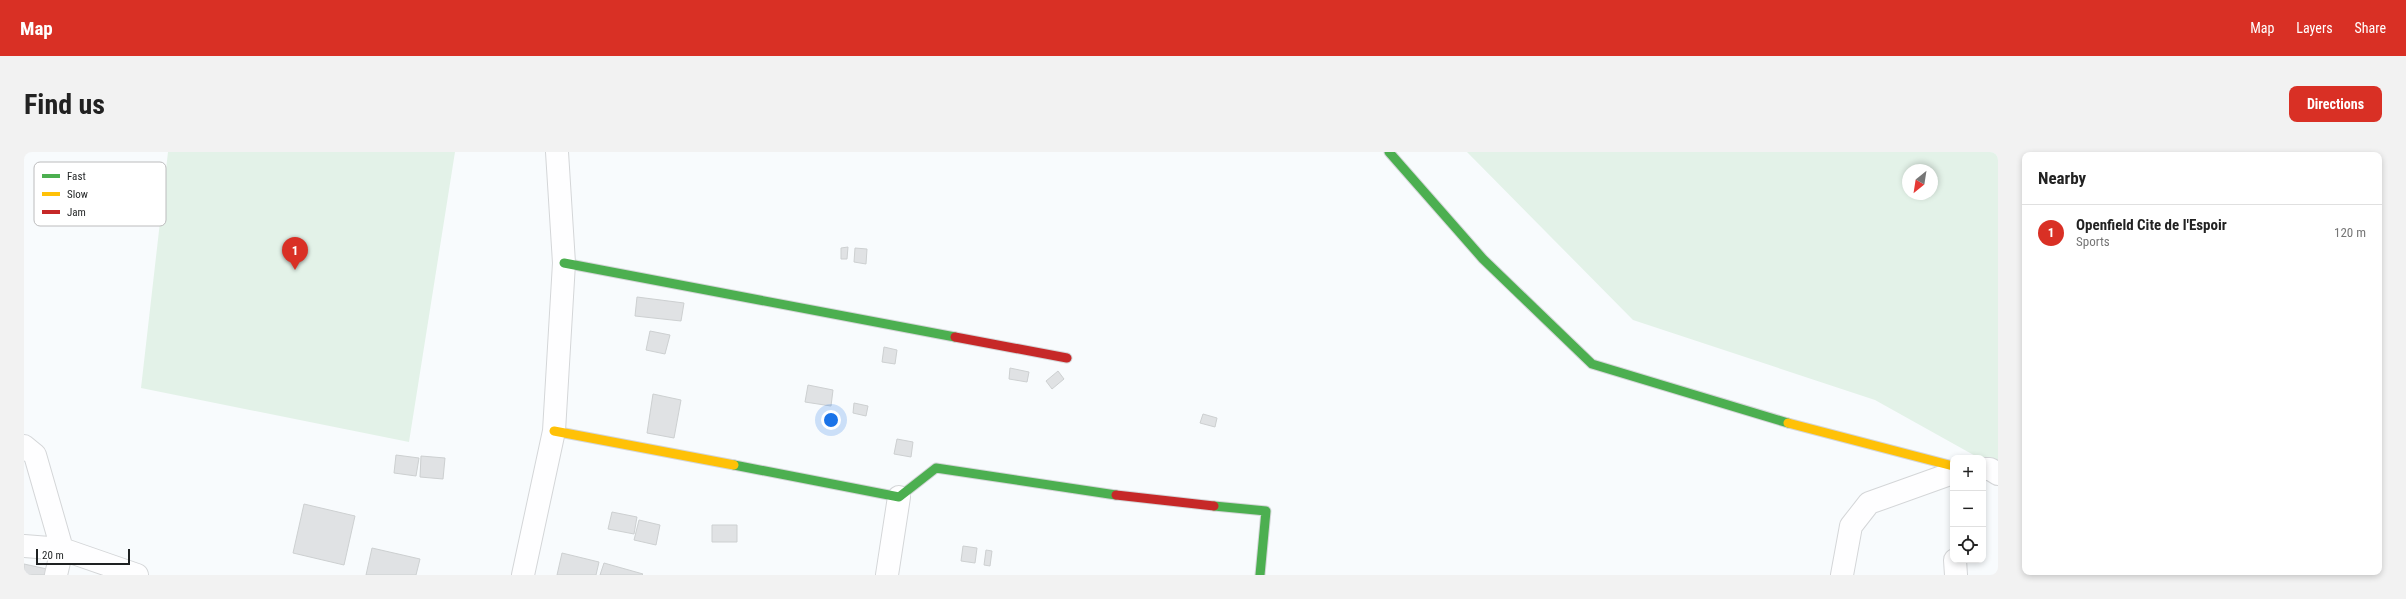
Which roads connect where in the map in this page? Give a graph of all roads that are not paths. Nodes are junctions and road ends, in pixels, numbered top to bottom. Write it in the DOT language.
graph roads {
  1 [pos="557,152"];
  2 [pos="1389,152"];
  3 [pos="564,263"];
  4 [pos="1067,358"];
  5 [pos="554,431"];
  6 [pos="24,446"];
  7 [pos="1950,465"];
  8 [pos="1986,469"];
  9 [pos="1950,474"];
  10 [pos="1998,474"];
  11 [pos="899,497"];
  12 [pos="24,546"];
  13 [pos="62,549"];
  14 [pos="1955,563"];
  15 [pos="56,575"];
  16 [pos="137,575"];
  17 [pos="523,575"];
  18 [pos="887,575"];
  19 [pos="1260,575"];
  20 [pos="1842,575"];
  21 [pos="1956,575"];
  1 -- 3 [label="street"];
  2 -- 7 [label="street"];
  3 -- 4 [label="street"];
  3 -- 5 [label="street"];
  5 -- 11 [label="street"];
  5 -- 17 [label="street"];
  6 -- 13 [label="street"];
  8 -- 10 [label="street"];
  9 -- 20 [label="street"];
  11 -- 18 [label="street"];
  11 -- 19 [label="street"];
  12 -- 13 [label="street"];
  13 -- 15 [label="street"];
  13 -- 16 [label="street"];
  14 -- 21 [label="street"];
}
